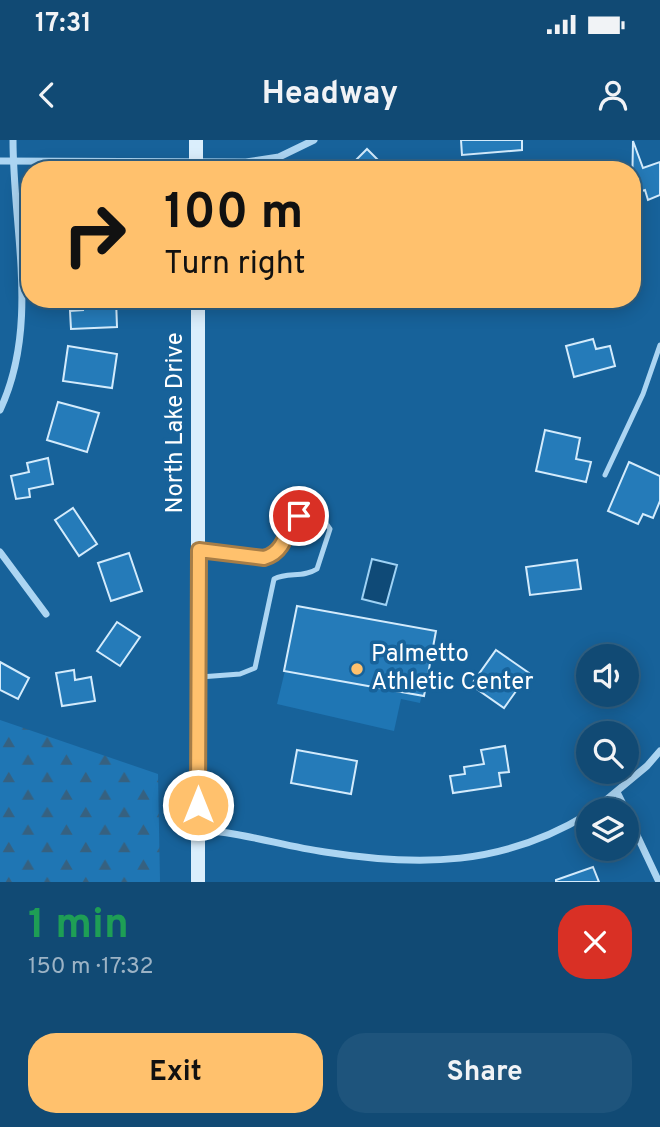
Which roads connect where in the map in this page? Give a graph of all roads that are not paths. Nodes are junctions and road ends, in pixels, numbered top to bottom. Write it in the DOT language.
graph roads {
  1 [pos="13,140"];
  2 [pos="196,140"];
  3 [pos="314,140"];
  4 [pos="0,161"];
  5 [pos="13,161"];
  6 [pos="21,161"];
  7 [pos="196,161"];
  8 [pos="250,161"];
  9 [pos="21,270"];
  10 [pos="22,308"];
  11 [pos="198,308"];
  12 [pos="660,345"];
  13 [pos="0,410"];
  14 [pos="605,475"];
  15 [pos="199,550"];
  16 [pos="0,552"];
  17 [pos="46,614"];
  18 [pos="198,677"];
  19 [pos="660,751"];
  20 [pos="617,792"];
  21 [pos="609,798"];
  22 [pos="620,798"];
  23 [pos="576,820"];
  24 [pos="198,830"];
  25 [pos="639,839"];
  26 [pos="198,882"];
  27 [pos="659,882"];
  1 -- 5 [label="street"];
  2 -- 7 [label="main road"];
  3 -- 8 [label="street"];
  4 -- 5 [label="street"];
  5 -- 6 [label="street"];
  5 -- 9 [label="street"];
  10 -- 13 [label="street"];
  11 -- 15 [label="main road, North Lake Drive"];
  12 -- 14 [label="lane"];
  15 -- 18 [label="main road, North Lake Drive"];
  15 -- 18 [label="lane"];
  16 -- 17 [label="street"];
  18 -- 24 [label="main road, North Lake Drive"];
  19 -- 20 [label="street"];
  20 -- 21 [label="street"];
  20 -- 22 [label="street"];
  23 -- 24 [label="street"];
  24 -- 26 [label="main road, North Lake Drive"];
  25 -- 27 [label="street"];
}
